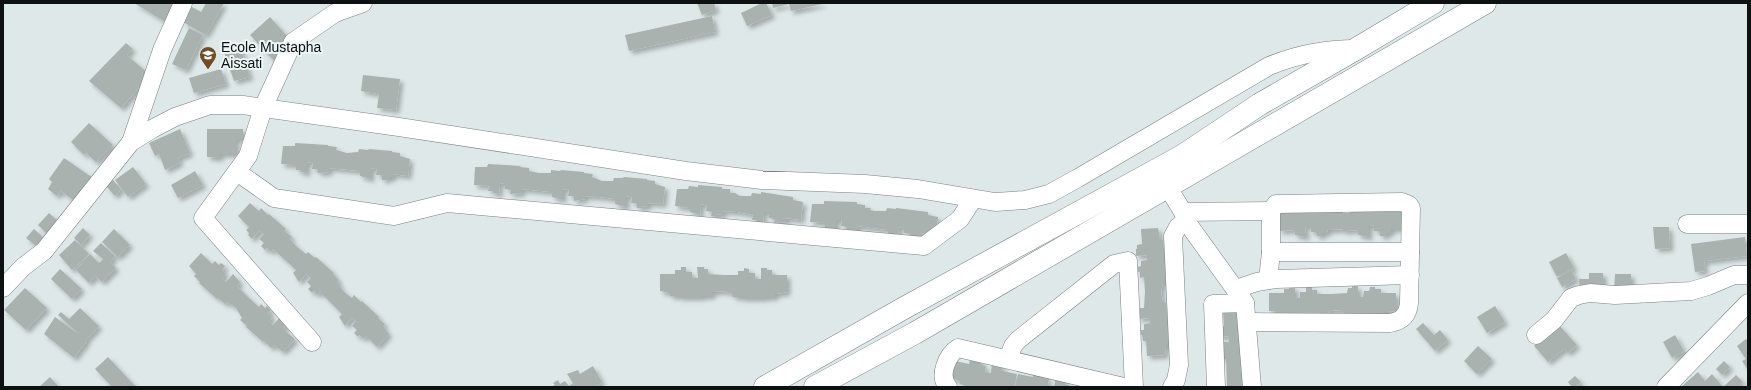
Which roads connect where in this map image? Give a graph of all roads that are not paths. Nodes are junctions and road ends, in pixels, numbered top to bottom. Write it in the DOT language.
graph roads {
  1 [pos="183,3"];
  2 [pos="363,3"];
  3 [pos="1433,3"];
  4 [pos="1485,3"];
  5 [pos="1356,50"];
  6 [pos="263,108"];
  7 [pos="1217,131"];
  8 [pos="131,142"];
  9 [pos="1229,150"];
  10 [pos="237,172"];
  11 [pos="1166,186"];
  12 [pos="973,199"];
  13 [pos="1271,211"];
  14 [pos="1184,216"];
  15 [pos="1687,224"];
  16 [pos="1748,224"];
  17 [pos="1271,252"];
  18 [pos="1410,252"];
  19 [pos="1410,275"];
  20 [pos="1748,275"];
  21 [pos="1268,280"];
  22 [pos="3,288"];
  23 [pos="1241,296"];
  24 [pos="1748,303"];
  25 [pos="1247,322"];
  26 [pos="1536,335"];
  27 [pos="312,342"];
  28 [pos="1008,359"];
  29 [pos="765,387"];
  30 [pos="815,387"];
  31 [pos="948,387"];
  32 [pos="1124,387"];
  33 [pos="1134,387"];
  34 [pos="1172,387"];
  35 [pos="1216,387"];
  36 [pos="1252,387"];
  37 [pos="1666,387"];
  1 -- 8 [label="street"];
  2 -- 6 [label="street"];
  3 -- 5 [label="main road"];
  4 -- 9 [label="main road"];
  5 -- 7 [label="main road"];
  5 -- 12 [label="street"];
  6 -- 8 [label="street"];
  6 -- 10 [label="street"];
  6 -- 12 [label="street"];
  7 -- 9 [label="main road"];
  7 -- 29 [label="main road"];
  8 -- 22 [label="street"];
  9 -- 11 [label="main road"];
  10 -- 12 [label="street"];
  10 -- 27 [label="street"];
  11 -- 14 [label="street"];
  11 -- 30 [label="main road"];
  13 -- 14 [label="street"];
  13 -- 17 [label="street"];
  13 -- 18 [label="street"];
  14 -- 23 [label="street"];
  14 -- 34 [label="street"];
  15 -- 16 [label="street"];
  17 -- 18 [label="street"];
  17 -- 21 [label="street"];
  18 -- 19 [label="street"];
  19 -- 21 [label="street"];
  19 -- 25 [label="street"];
  20 -- 26 [label="street"];
  21 -- 23 [label="street"];
  23 -- 25 [label="street"];
  23 -- 35 [label="street"];
  24 -- 37 [label="street"];
  25 -- 36 [label="street"];
  28 -- 31 [label="street"];
  28 -- 32 [label="street"];
  28 -- 33 [label="street"];
}
